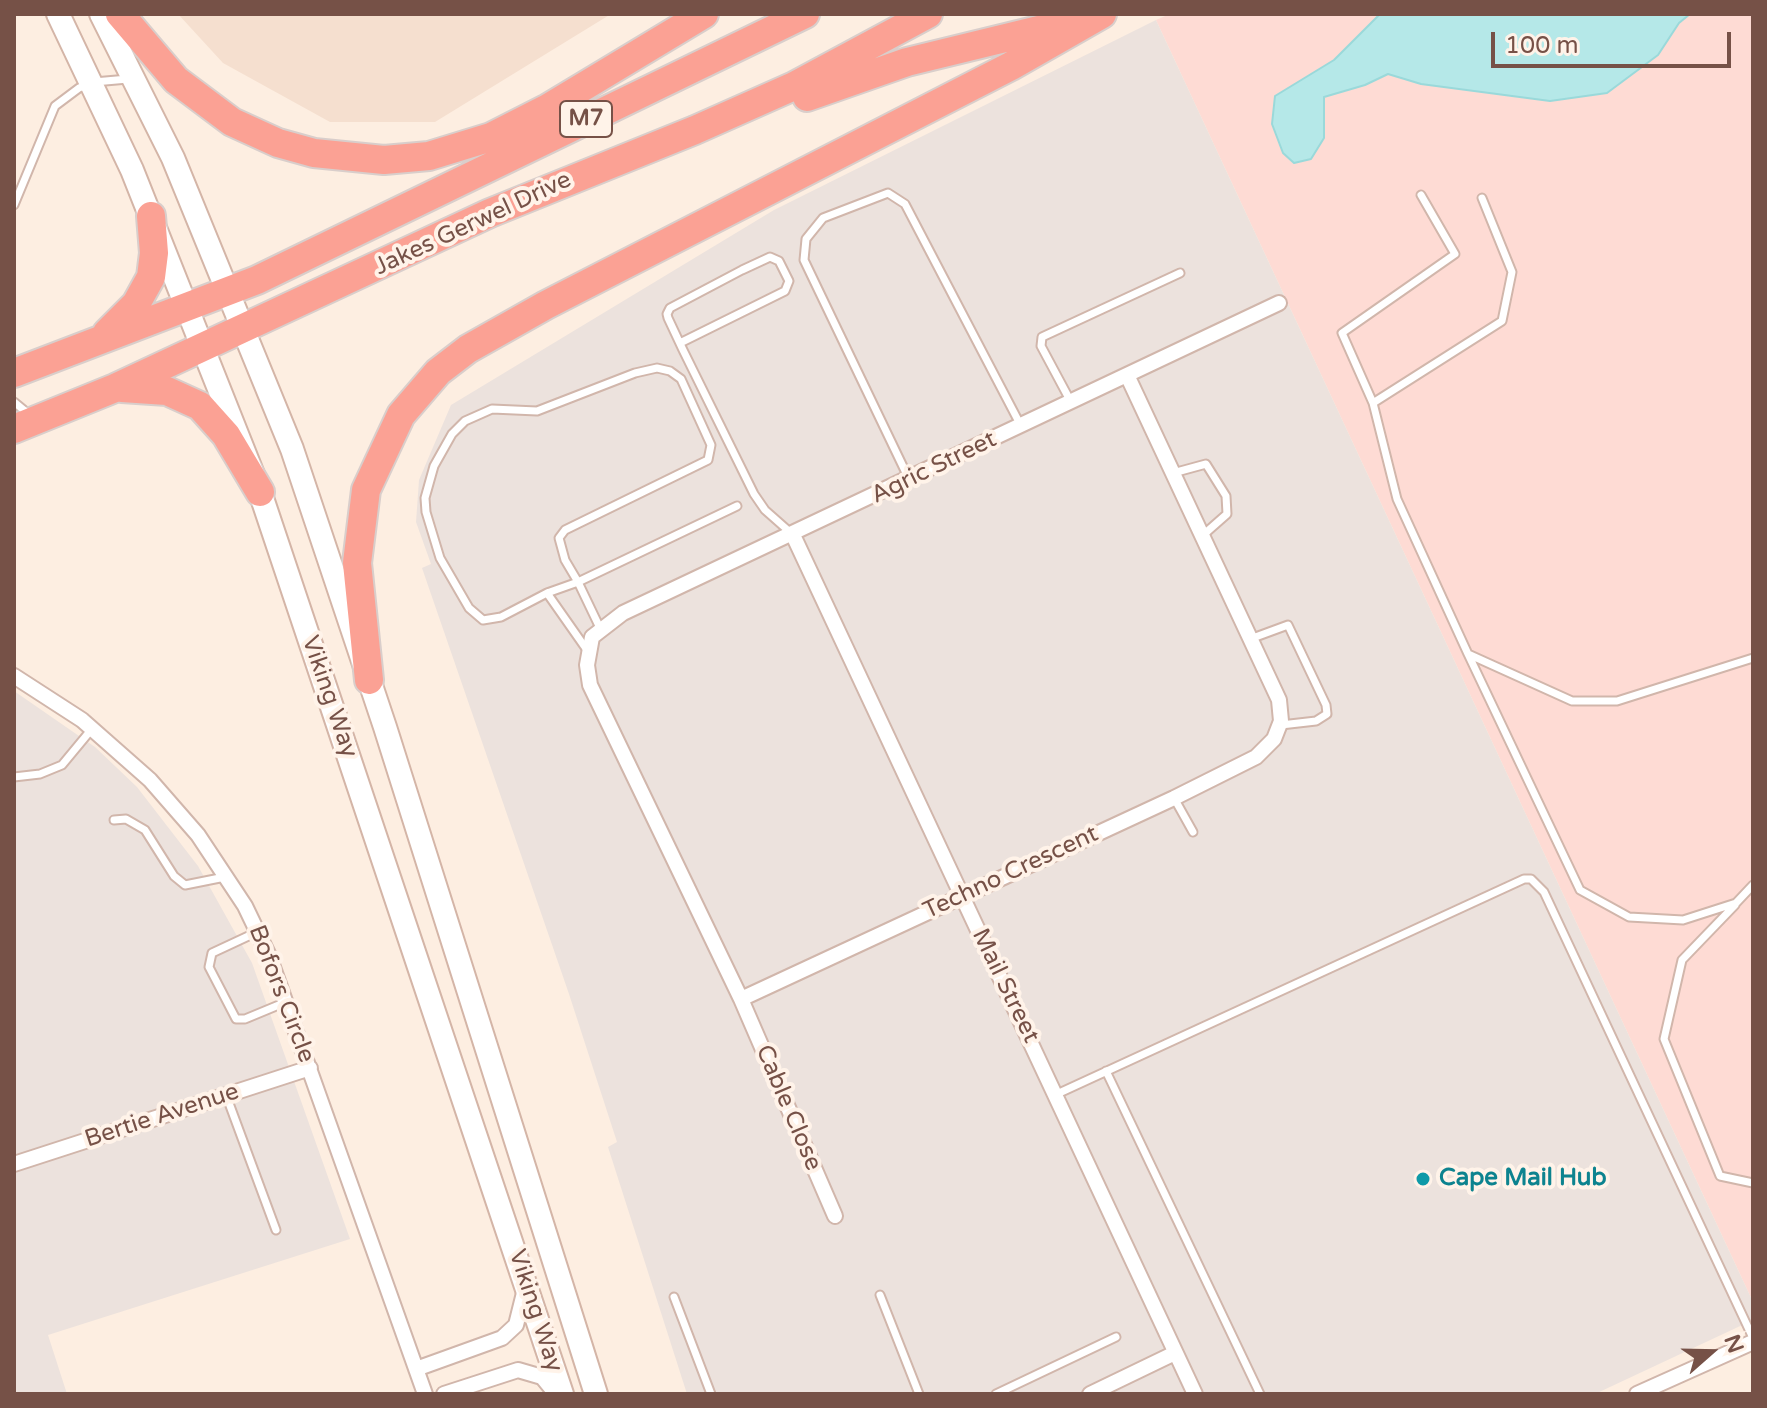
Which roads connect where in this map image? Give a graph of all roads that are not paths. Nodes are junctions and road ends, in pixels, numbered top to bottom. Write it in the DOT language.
graph roads {
  1 [pos="58,14"];
  2 [pos="101,14"];
  3 [pos="120,14"];
  4 [pos="704,14"];
  5 [pos="778,14"];
  6 [pos="805,14"];
  7 [pos="928,14"];
  8 [pos="1100,14"];
  9 [pos="736,47"];
  10 [pos="134,79"];
  11 [pos="94,82"];
  12 [pos="695,130"];
  13 [pos="1421,195"];
  14 [pos="1482,198"];
  15 [pos="14,205"];
  16 [pos="151,216"];
  17 [pos="1180,273"];
  18 [pos="230,292"];
  19 [pos="1279,303"];
  20 [pos="189,308"];
  21 [pos="246,329"];
  22 [pos="680,343"];
  23 [pos="94,344"];
  24 [pos="205,347"];
  25 [pos="14,373"];
  26 [pos="1127,375"];
  27 [pos="115,388"];
  28 [pos="14,402"];
  29 [pos="1071,402"];
  30 [pos="1373,403"];
  31 [pos="26,425"];
  32 [pos="1021,426"];
  33 [pos="1173,473"];
  34 [pos="909,480"];
  35 [pos="260,492"];
  36 [pos="737,506"];
  37 [pos="793,535"];
  38 [pos="1202,536"];
  39 [pos="578,582"];
  40 [pos="547,593"];
  41 [pos="593,639"];
  42 [pos="1250,639"];
  43 [pos="1468,654"];
  44 [pos="1753,658"];
  45 [pos="14,676"];
  46 [pos="369,680"];
  47 [pos="1281,725"];
  48 [pos="93,728"];
  49 [pos="15,780"];
  50 [pos="1174,798"];
  51 [pos="114,820"];
  52 [pos="1193,832"];
  53 [pos="227,877"];
  54 [pos="1753,885"];
  55 [pos="961,896"];
  56 [pos="1736,903"];
  57 [pos="259,932"];
  58 [pos="741,999"];
  59 [pos="286,1002"];
  60 [pos="310,1068"];
  61 [pos="1106,1071"];
  62 [pos="1057,1094"];
  63 [pos="226,1095"];
  64 [pos="14,1164"];
  65 [pos="1753,1183"];
  66 [pos="835,1216"];
  67 [pos="276,1230"];
  68 [pos="523,1276"];
  69 [pos="880,1295"];
  70 [pos="674,1297"];
  71 [pos="1116,1337"];
  72 [pos="1753,1340"];
  73 [pos="1175,1353"];
  74 [pos="588,1368"];
  75 [pos="416,1369"];
  76 [pos="1014,1386"];
  77 [pos="425,1394"];
  78 [pos="444,1394"];
  79 [pos="559,1394"];
  80 [pos="596,1394"];
  81 [pos="604,1394"];
  82 [pos="711,1394"];
  83 [pos="919,1394"];
  84 [pos="996,1394"];
  85 [pos="1018,1394"];
  86 [pos="1090,1394"];
  87 [pos="1195,1394"];
  88 [pos="1260,1394"];
  89 [pos="1637,1394"];
  1 -- 11 [label="main road, Viking Way"];
  2 -- 10 [label="main road, Viking Way"];
  3 -- 4 [label="highway"];
  5 -- 9 [label="highway"];
  6 -- 9 [label="highway, Jakes Gerwel Drive / M7"];
  7 -- 12 [label="highway, Jakes Gerwel Drive / M7"];
  8 -- 12 [label="highway"];
  8 -- 46 [label="highway"];
  9 -- 18 [label="highway, Jakes Gerwel Drive / M7"];
  10 -- 11 [label="lane"];
  10 -- 18 [label="main road, Viking Way"];
  11 -- 15 [label="lane"];
  11 -- 16 [label="main road, Viking Way"];
  12 -- 21 [label="highway, Jakes Gerwel Drive / M7"];
  13 -- 30 [label="lane"];
  14 -- 30 [label="lane"];
  16 -- 20 [label="main road, Viking Way"];
  16 -- 23 [label="highway"];
  17 -- 29 [label="lane"];
  18 -- 20 [label="highway, Jakes Gerwel Drive / M7"];
  18 -- 21 [label="main road, Viking Way"];
  19 -- 26 [label="street, Agric Street"];
  20 -- 23 [label="highway, Jakes Gerwel Drive / M7"];
  20 -- 24 [label="main road, Viking Way"];
  21 -- 24 [label="highway, Jakes Gerwel Drive / M7"];
  21 -- 46 [label="main road, Viking Way"];
  22 -- 22 [label="lane"];
  22 -- 37 [label="lane"];
  23 -- 25 [label="highway, Jakes Gerwel Drive / M7"];
  24 -- 27 [label="highway, Jakes Gerwel Drive / M7"];
  24 -- 35 [label="main road, Viking Way"];
  26 -- 29 [label="street, Agric Street"];
  26 -- 33 [label="street"];
  27 -- 31 [label="highway, Jakes Gerwel Drive / M7"];
  27 -- 35 [label="highway"];
  28 -- 31 [label="lane"];
  29 -- 32 [label="street, Agric Street"];
  30 -- 43 [label="lane"];
  32 -- 34 [label="street, Agric Street"];
  32 -- 34 [label="lane"];
  33 -- 38 [label="street"];
  33 -- 38 [label="lane"];
  34 -- 37 [label="street, Agric Street"];
  35 -- 68 [label="main road, Viking Way"];
  36 -- 39 [label="lane"];
  37 -- 41 [label="street, Agric Street"];
  37 -- 55 [label="street, Mail Street"];
  38 -- 42 [label="street"];
  39 -- 40 [label="lane"];
  39 -- 40 [label="lane"];
  39 -- 41 [label="lane"];
  40 -- 41 [label="lane"];
  41 -- 58 [label="street"];
  42 -- 47 [label="street"];
  42 -- 47 [label="lane"];
  43 -- 44 [label="lane"];
  43 -- 56 [label="lane"];
  45 -- 48 [label="street, Bofors Circle"];
  46 -- 74 [label="main road, Viking Way"];
  47 -- 50 [label="street, Techno Crescent"];
  48 -- 49 [label="lane"];
  48 -- 53 [label="street, Bofors Circle"];
  50 -- 52 [label="lane"];
  50 -- 55 [label="street, Techno Crescent"];
  51 -- 53 [label="lane"];
  53 -- 57 [label="street, Bofors Circle"];
  54 -- 56 [label="lane"];
  55 -- 58 [label="street, Techno Crescent"];
  55 -- 62 [label="street, Mail Street"];
  56 -- 65 [label="lane"];
  57 -- 59 [label="street, Bofors Circle"];
  57 -- 59 [label="lane"];
  58 -- 66 [label="street, Cable Close"];
  59 -- 60 [label="street, Bofors Circle"];
  60 -- 63 [label="street, Bertie Avenue"];
  60 -- 75 [label="street, Bofors Circle"];
  61 -- 62 [label="lane"];
  61 -- 72 [label="lane"];
  61 -- 88 [label="lane"];
  62 -- 73 [label="street, Mail Street"];
  63 -- 64 [label="street, Bertie Avenue"];
  63 -- 67 [label="lane"];
  68 -- 75 [label="street"];
  68 -- 79 [label="main road, Viking Way"];
  69 -- 83 [label="lane"];
  70 -- 82 [label="lane"];
  71 -- 76 [label="lane"];
  72 -- 89 [label="street"];
  73 -- 86 [label="street"];
  73 -- 87 [label="street, Mail Street"];
  74 -- 80 [label="main road, Viking Way"];
  74 -- 81 [label="street"];
  75 -- 77 [label="street, Bofors Circle"];
  76 -- 84 [label="lane"];
  76 -- 85 [label="lane"];
  78 -- 79 [label="street"];
}
